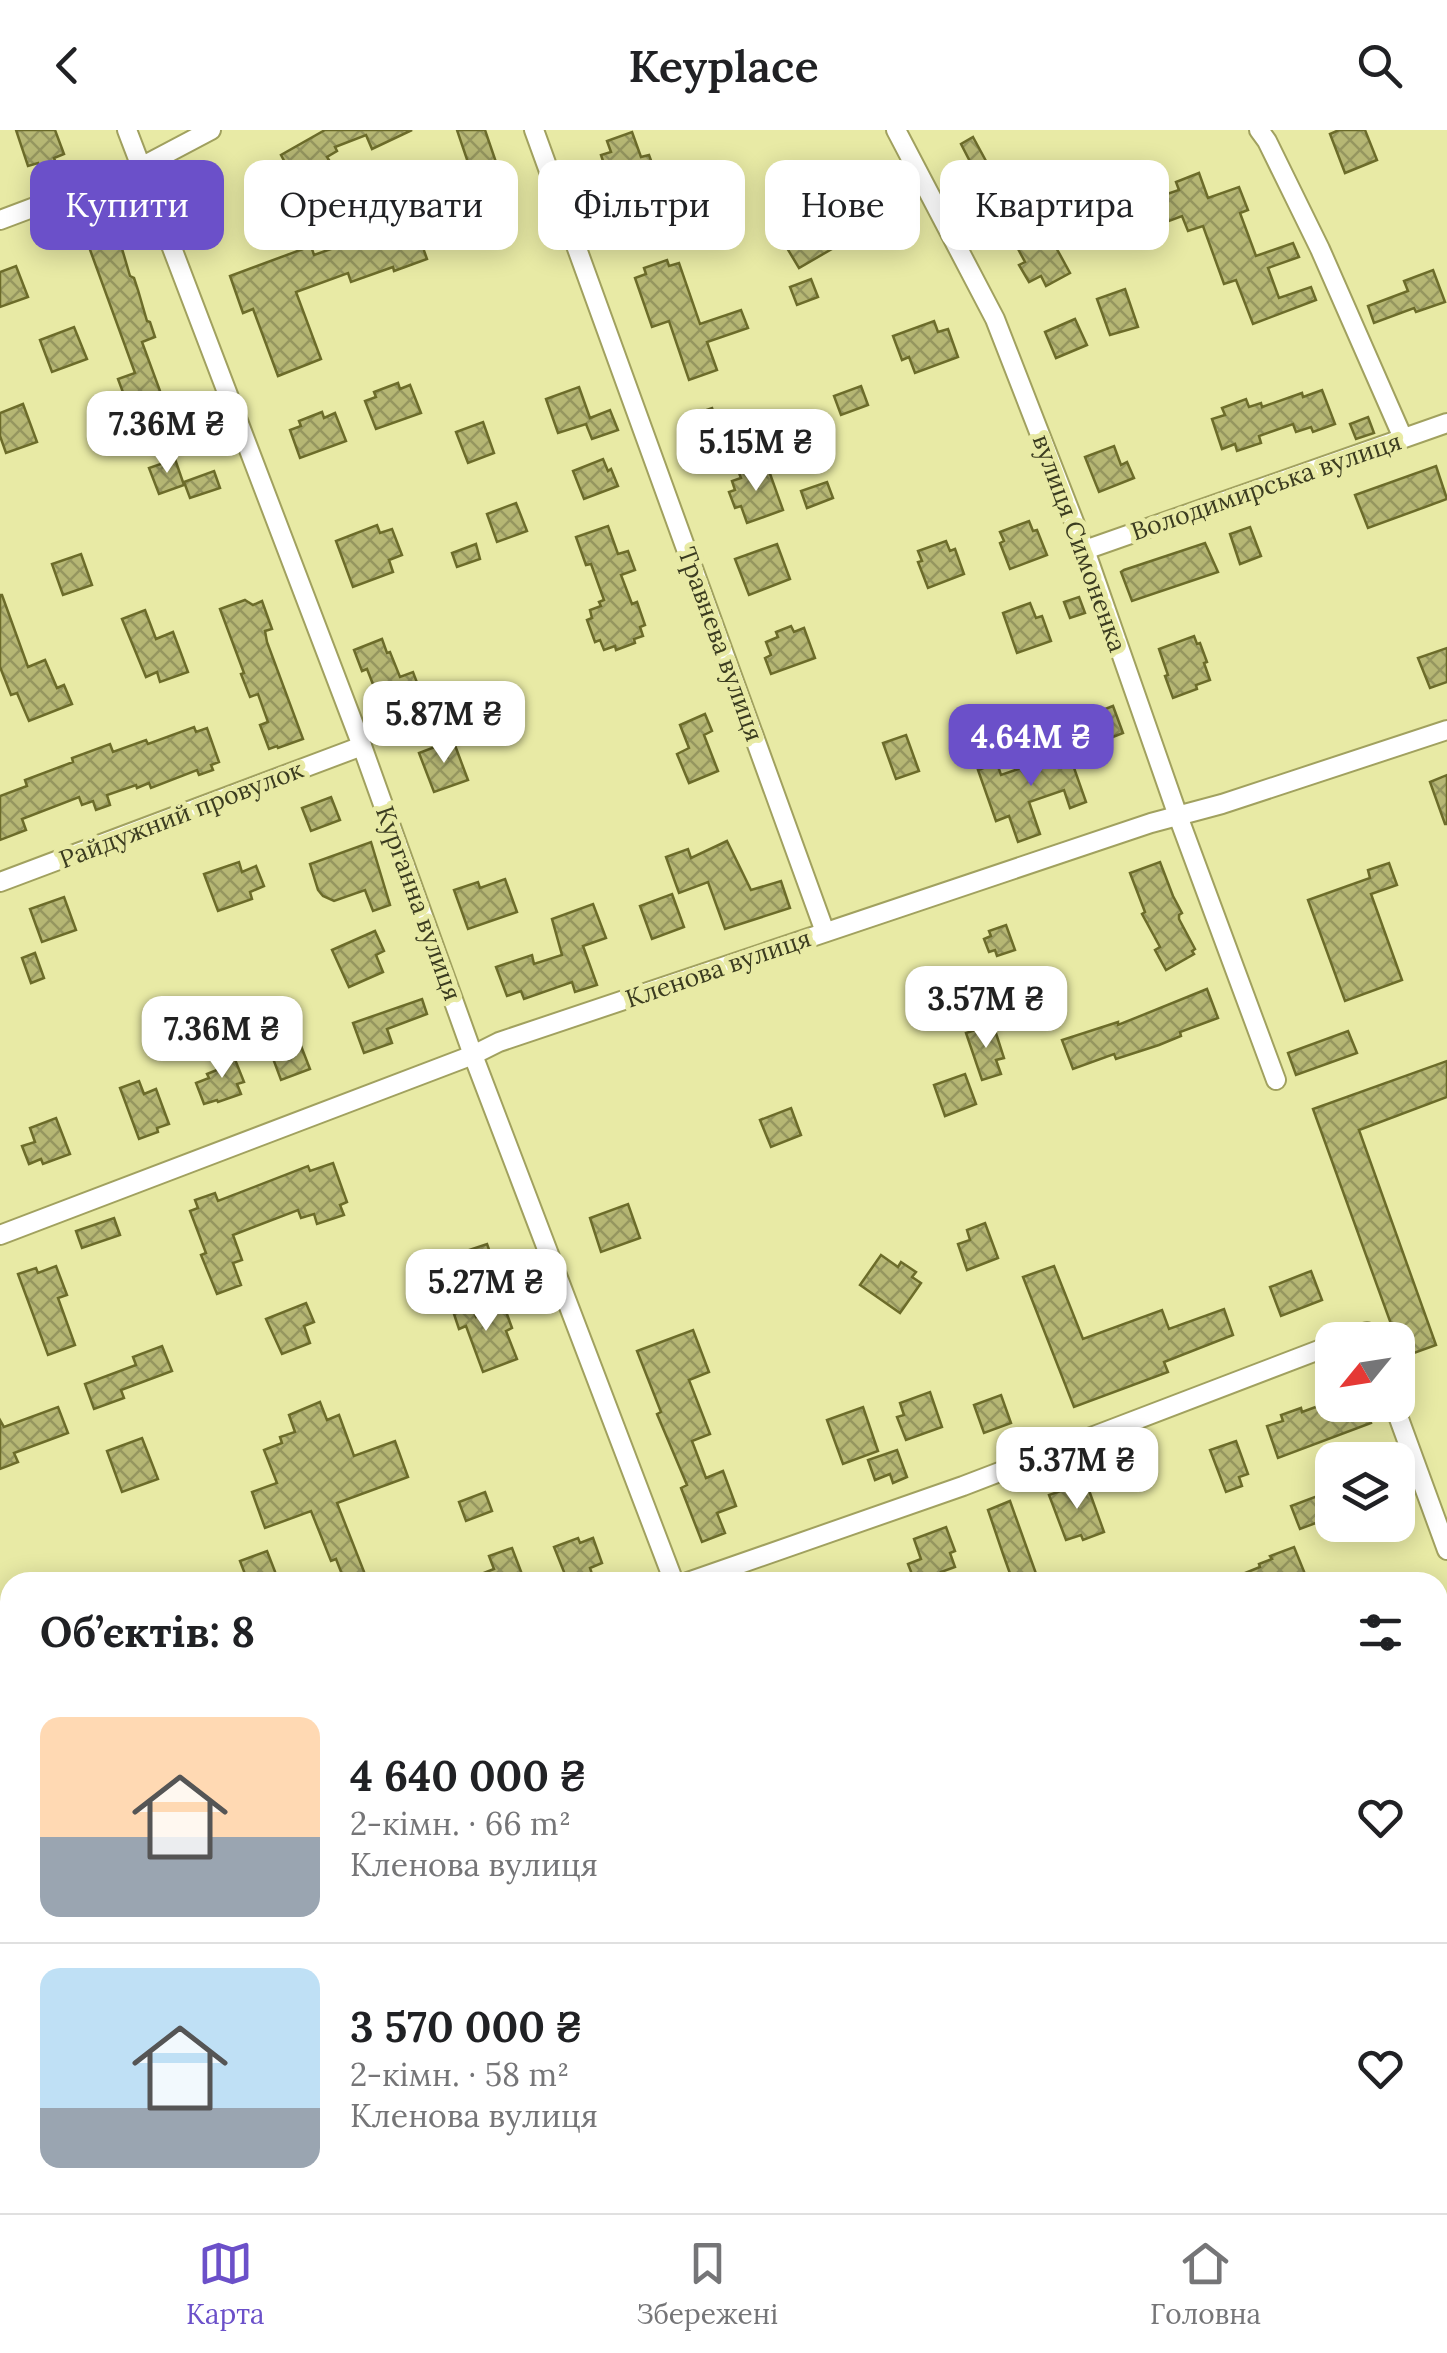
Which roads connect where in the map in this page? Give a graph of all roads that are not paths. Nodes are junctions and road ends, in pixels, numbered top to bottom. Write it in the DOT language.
graph roads {
  1 [pos="127,130"];
  2 [pos="211,130"];
  3 [pos="534,130"];
  4 [pos="896,130"];
  5 [pos="1259,130"];
  6 [pos="138,160"];
  7 [pos="154,160"];
  8 [pos="30,209"];
  9 [pos="0,220"];
  10 [pos="173,250"];
  11 [pos="1447,423"];
  12 [pos="1403,438"];
  13 [pos="1085,550"];
  14 [pos="1447,730"];
  15 [pos="362,746"];
  16 [pos="1178,816"];
  17 [pos="0,882"];
  18 [pos="825,932"];
  19 [pos="473,1054"];
  20 [pos="1276,1080"];
  21 [pos="0,1235"];
  22 [pos="1315,1352"];
  23 [pos="1400,1422"];
  24 [pos="1447,1550"];
  25 [pos="670,1572"];
  26 [pos="717,1572"];
  1 -- 6 [label="street, Курганна вулиця"];
  2 -- 7 [label="street"];
  3 -- 18 [label="street, Травнева вулиця"];
  4 -- 13 [label="street, вулиця Симоненка"];
  5 -- 12 [label="street"];
  8 -- 9 [label="street"];
  10 -- 15 [label="street, Курганна вулиця"];
  11 -- 12 [label="street, Володимирська вулиця"];
  12 -- 13 [label="street, Володимирська вулиця"];
  13 -- 16 [label="street, вулиця Симоненка"];
  14 -- 16 [label="street, Кленова вулиця"];
  15 -- 17 [label="street, Райдужний провулок"];
  15 -- 19 [label="street, Курганна вулиця"];
  16 -- 18 [label="street, Кленова вулиця"];
  16 -- 20 [label="street, вулиця Симоненка"];
  18 -- 19 [label="street, Кленова вулиця"];
  19 -- 21 [label="street, Кленова вулиця"];
  19 -- 25 [label="street, Курганна вулиця"];
  22 -- 26 [label="street"];
  23 -- 24 [label="street"];
}
